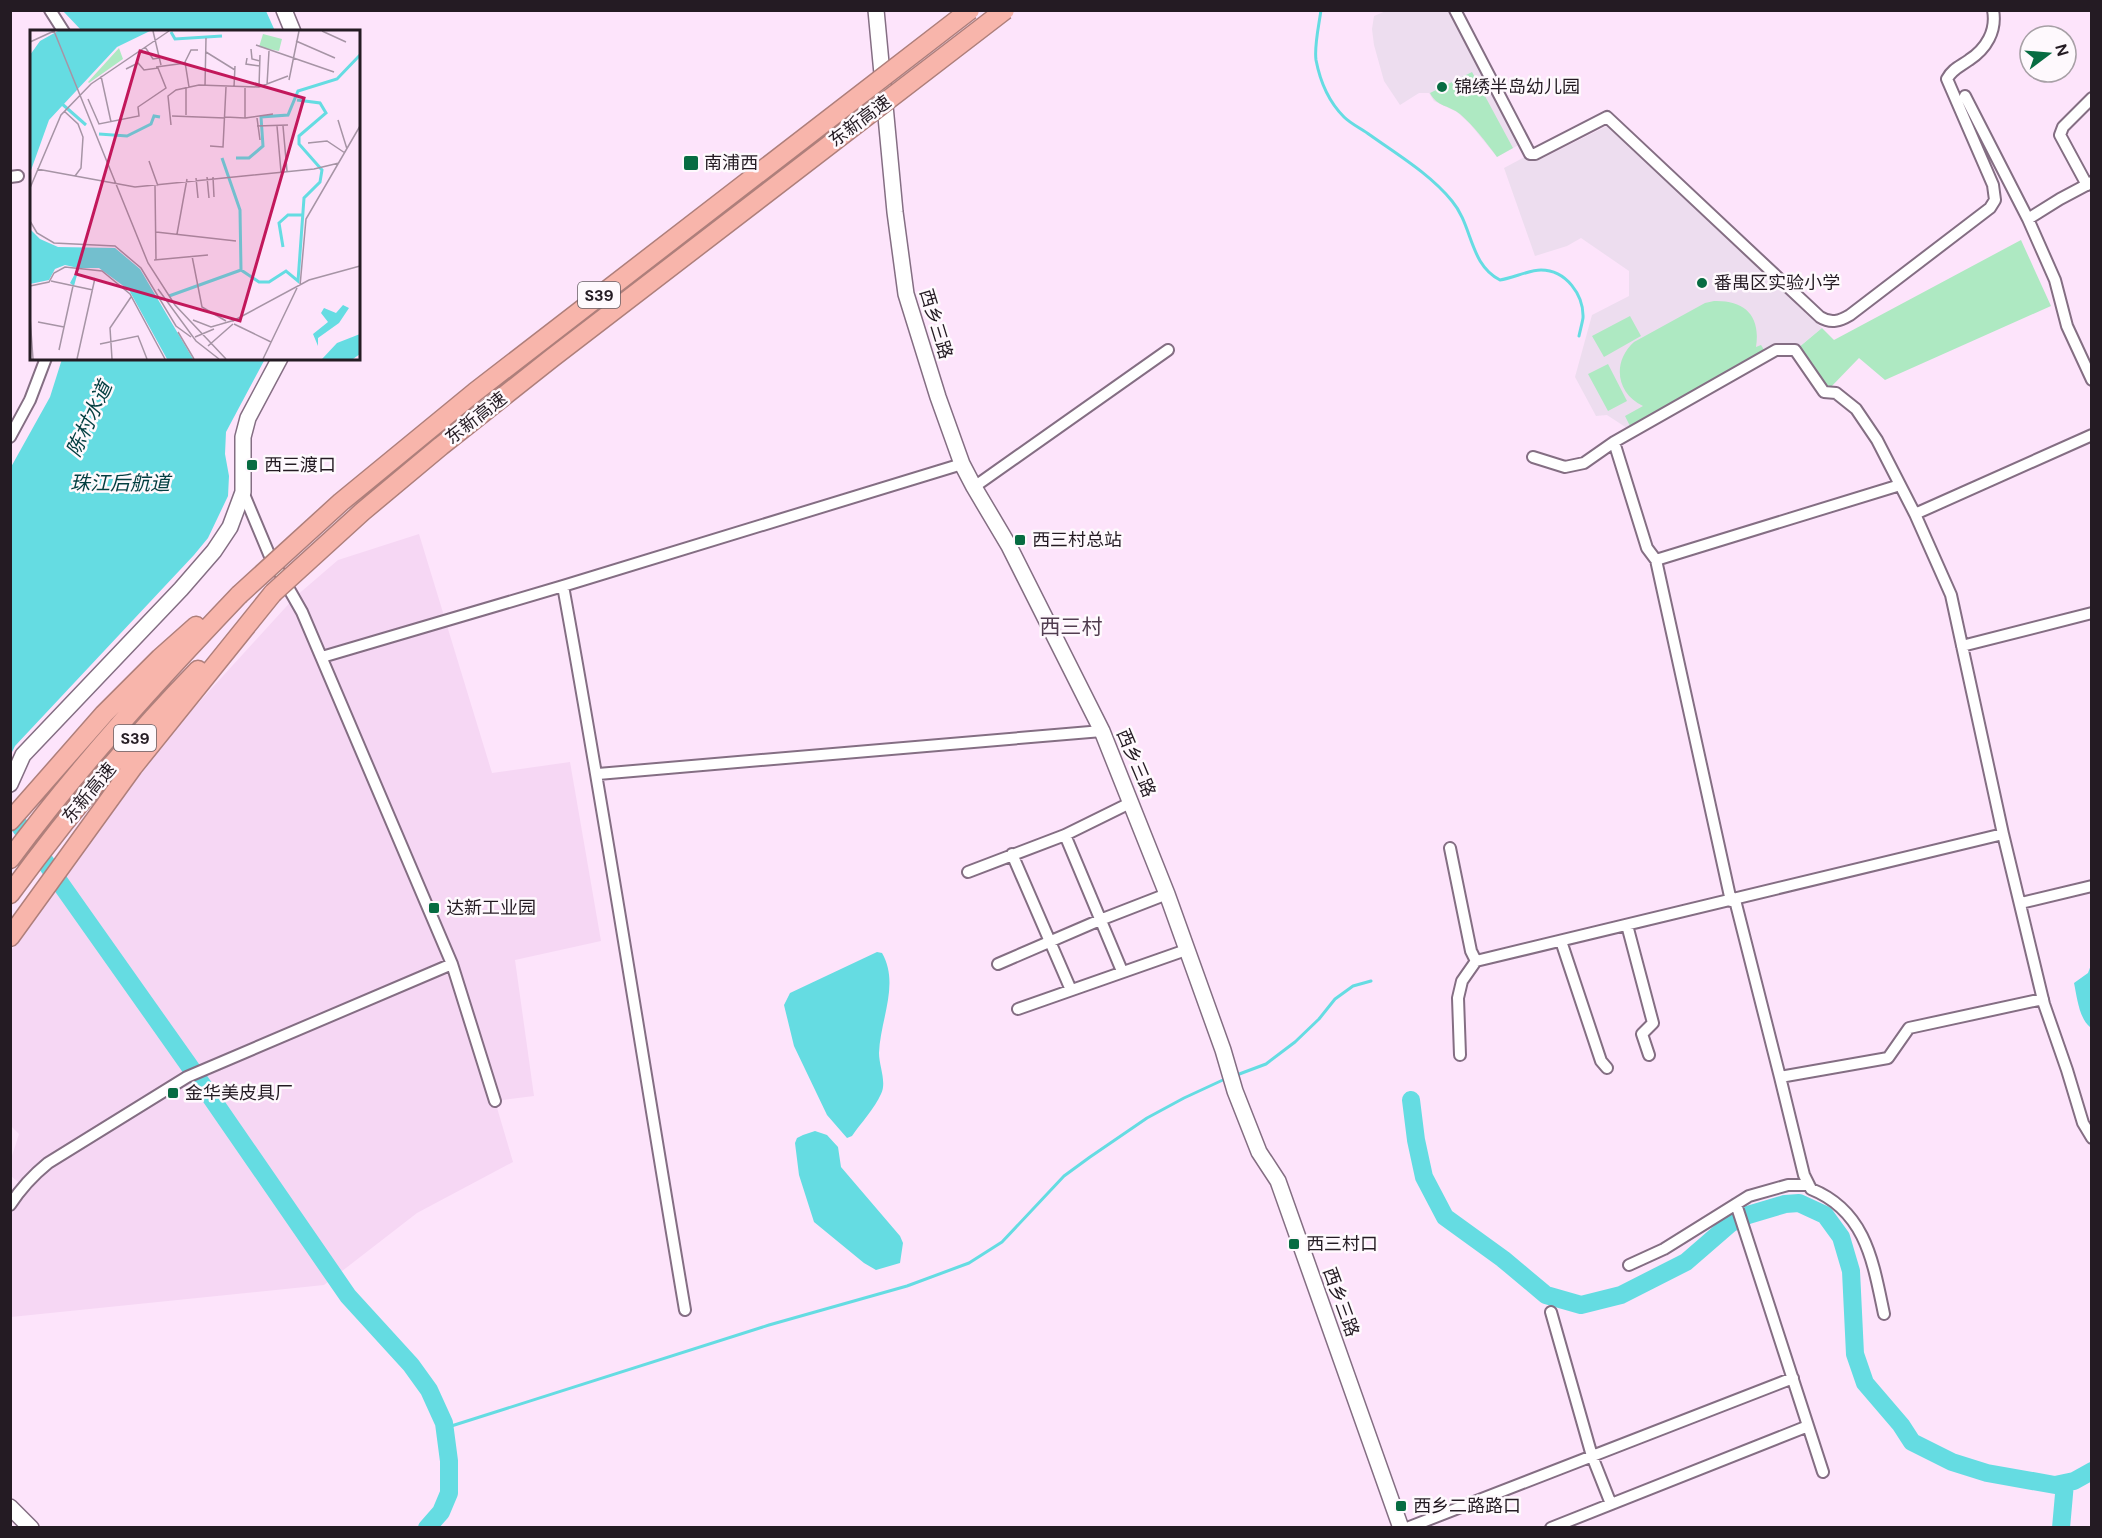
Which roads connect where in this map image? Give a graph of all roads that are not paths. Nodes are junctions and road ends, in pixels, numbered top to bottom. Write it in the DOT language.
graph roads {
  1 [pos="284,10"];
  2 [pos="876,10"];
  3 [pos="970,10"];
  4 [pos="1005,10"];
  5 [pos="1455,10"];
  6 [pos="1993,10"];
  7 [pos="50,11"];
  8 [pos="63,30"];
  9 [pos="292,30"];
  10 [pos="1965,96"];
  11 [pos="2091,98"];
  12 [pos="2089,183"];
  13 [pos="2028,219"];
  14 [pos="1168,350"];
  15 [pos="45,360"];
  16 [pos="279,360"];
  17 [pos="2091,380"];
  18 [pos="2091,435"];
  19 [pos="10,437"];
  20 [pos="1614,442"];
  21 [pos="1533,457"];
  22 [pos="962,464"];
  23 [pos="1900,484"];
  24 [pos="974,488"];
  25 [pos="243,492"];
  26 [pos="1915,514"];
  27 [pos="1656,560"];
  28 [pos="563,586"];
  29 [pos="273,593"];
  30 [pos="239,595"];
  31 [pos="2091,613"];
  32 [pos="1962,646"];
  33 [pos="322,657"];
  34 [pos="1101,731"];
  35 [pos="598,774"];
  36 [pos="10,784"];
  37 [pos="1132,802"];
  38 [pos="10,821"];
  39 [pos="2003,834"];
  40 [pos="1065,835"];
  41 [pos="1450,848"];
  42 [pos="1012,854"];
  43 [pos="10,859"];
  44 [pos="968,872"];
  45 [pos="2091,886"];
  46 [pos="10,894"];
  47 [pos="1167,894"];
  48 [pos="1733,900"];
  49 [pos="2021,903"];
  50 [pos="1101,920"];
  51 [pos="1627,925"];
  52 [pos="10,937"];
  53 [pos="1561,941"];
  54 [pos="1050,942"];
  55 [pos="1186,950"];
  56 [pos="1476,961"];
  57 [pos="452,964"];
  58 [pos="998,964"];
  59 [pos="1122,971"];
  60 [pos="1071,990"];
  61 [pos="2043,999"];
  62 [pos="1018,1009"];
  63 [pos="1460,1055"];
  64 [pos="1649,1055"];
  65 [pos="1607,1068"];
  66 [pos="1780,1077"];
  67 [pos="495,1101"];
  68 [pos="2087,1122"];
  69 [pos="2091,1138"];
  70 [pos="1809,1185"];
  71 [pos="1736,1204"];
  72 [pos="10,1205"];
  73 [pos="1629,1265"];
  74 [pos="685,1310"];
  75 [pos="1551,1312"];
  76 [pos="1884,1314"];
  77 [pos="1792,1378"];
  78 [pos="1808,1426"];
  79 [pos="1592,1456"];
  80 [pos="1823,1472"];
  81 [pos="1611,1504"];
  82 [pos="10,1507"];
  83 [pos="31,1527"];
  84 [pos="1401,1527"];
  85 [pos="1407,1527"];
  86 [pos="1551,1527"];
  1 -- 9 [label="street"];
  2 -- 22 [label="street, 西乡三路"];
  3 -- 30 [label="highway, 东新高速 / S39, bridge"];
  4 -- 29 [label="highway, 东新高速 / S39, bridge"];
  5 -- 6 [label="street"];
  7 -- 8 [label="street"];
  10 -- 13 [label="street"];
  11 -- 12 [label="street"];
  12 -- 13 [label="street"];
  13 -- 17 [label="street"];
  14 -- 24 [label="street"];
  15 -- 19 [label="street"];
  16 -- 25 [label="street"];
  18 -- 26 [label="street"];
  20 -- 21 [label="street"];
  20 -- 23 [label="street"];
  20 -- 27 [label="street"];
  22 -- 24 [label="street, 西乡三路"];
  22 -- 28 [label="street"];
  23 -- 26 [label="street"];
  23 -- 27 [label="street"];
  24 -- 34 [label="street, 西乡三路"];
  25 -- 33 [label="street"];
  25 -- 36 [label="street"];
  26 -- 32 [label="street"];
  27 -- 48 [label="street"];
  28 -- 33 [label="street"];
  28 -- 35 [label="street"];
  29 -- 46 [label="highway, 东新高速 / S39"];
  29 -- 52 [label="highway"];
  30 -- 38 [label="highway"];
  30 -- 43 [label="highway, 东新高速 / S39"];
  31 -- 32 [label="street"];
  32 -- 39 [label="street"];
  33 -- 57 [label="street"];
  34 -- 35 [label="street"];
  34 -- 37 [label="street, 西乡三路"];
  35 -- 74 [label="street"];
  37 -- 40 [label="street"];
  37 -- 47 [label="street, 西乡三路"];
  39 -- 48 [label="street"];
  39 -- 49 [label="street"];
  40 -- 42 [label="street"];
  40 -- 50 [label="street"];
  41 -- 56 [label="street"];
  42 -- 44 [label="street"];
  42 -- 54 [label="street"];
  45 -- 49 [label="street"];
  47 -- 50 [label="street"];
  47 -- 55 [label="street, 西乡三路"];
  48 -- 51 [label="street"];
  48 -- 66 [label="street"];
  49 -- 61 [label="street"];
  50 -- 54 [label="street"];
  50 -- 59 [label="street"];
  51 -- 53 [label="street"];
  51 -- 64 [label="street"];
  53 -- 56 [label="street"];
  53 -- 65 [label="street"];
  54 -- 58 [label="street"];
  54 -- 60 [label="street"];
  55 -- 59 [label="street"];
  55 -- 84 [label="street, 西乡三路"];
  56 -- 63 [label="street"];
  57 -- 67 [label="street"];
  57 -- 72 [label="street"];
  59 -- 60 [label="street"];
  60 -- 62 [label="street"];
  61 -- 66 [label="street"];
  61 -- 68 [label="street"];
  66 -- 70 [label="street"];
  68 -- 69 [label="street"];
  70 -- 71 [label="street"];
  70 -- 76 [label="street"];
  71 -- 73 [label="street"];
  71 -- 77 [label="street"];
  75 -- 79 [label="street"];
  77 -- 78 [label="street"];
  77 -- 79 [label="street"];
  78 -- 80 [label="street"];
  78 -- 81 [label="street"];
  79 -- 81 [label="street"];
  79 -- 85 [label="street"];
  81 -- 86 [label="street"];
  82 -- 83 [label="street"];
}
